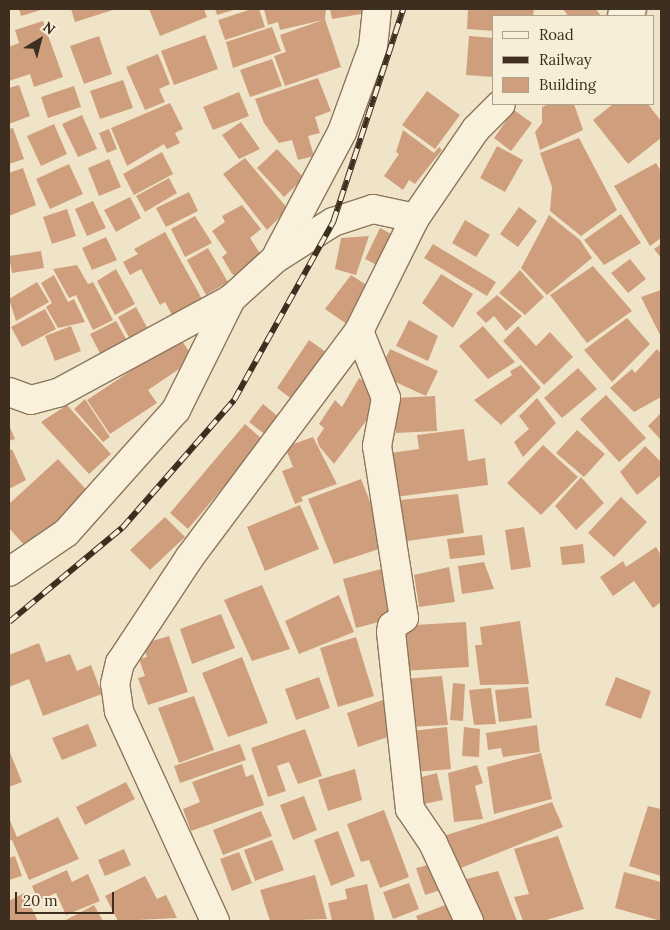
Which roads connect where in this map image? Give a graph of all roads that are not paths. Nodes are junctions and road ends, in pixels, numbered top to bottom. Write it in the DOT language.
graph roads {
  1 [pos="377,9"];
  2 [pos="500,105"];
  3 [pos="415,218"];
  4 [pos="275,259"];
  5 [pos="231,299"];
  6 [pos="359,331"];
  7 [pos="9,392"];
  8 [pos="9,572"];
  9 [pos="215,921"];
  10 [pos="469,921"];
  1 -- 4 [label="street"];
  2 -- 3 [label="street"];
  3 -- 4 [label="street"];
  3 -- 6 [label="street"];
  4 -- 5 [label="street"];
  5 -- 7 [label="street"];
  5 -- 8 [label="street"];
  6 -- 9 [label="street"];
  6 -- 10 [label="street"];
}
